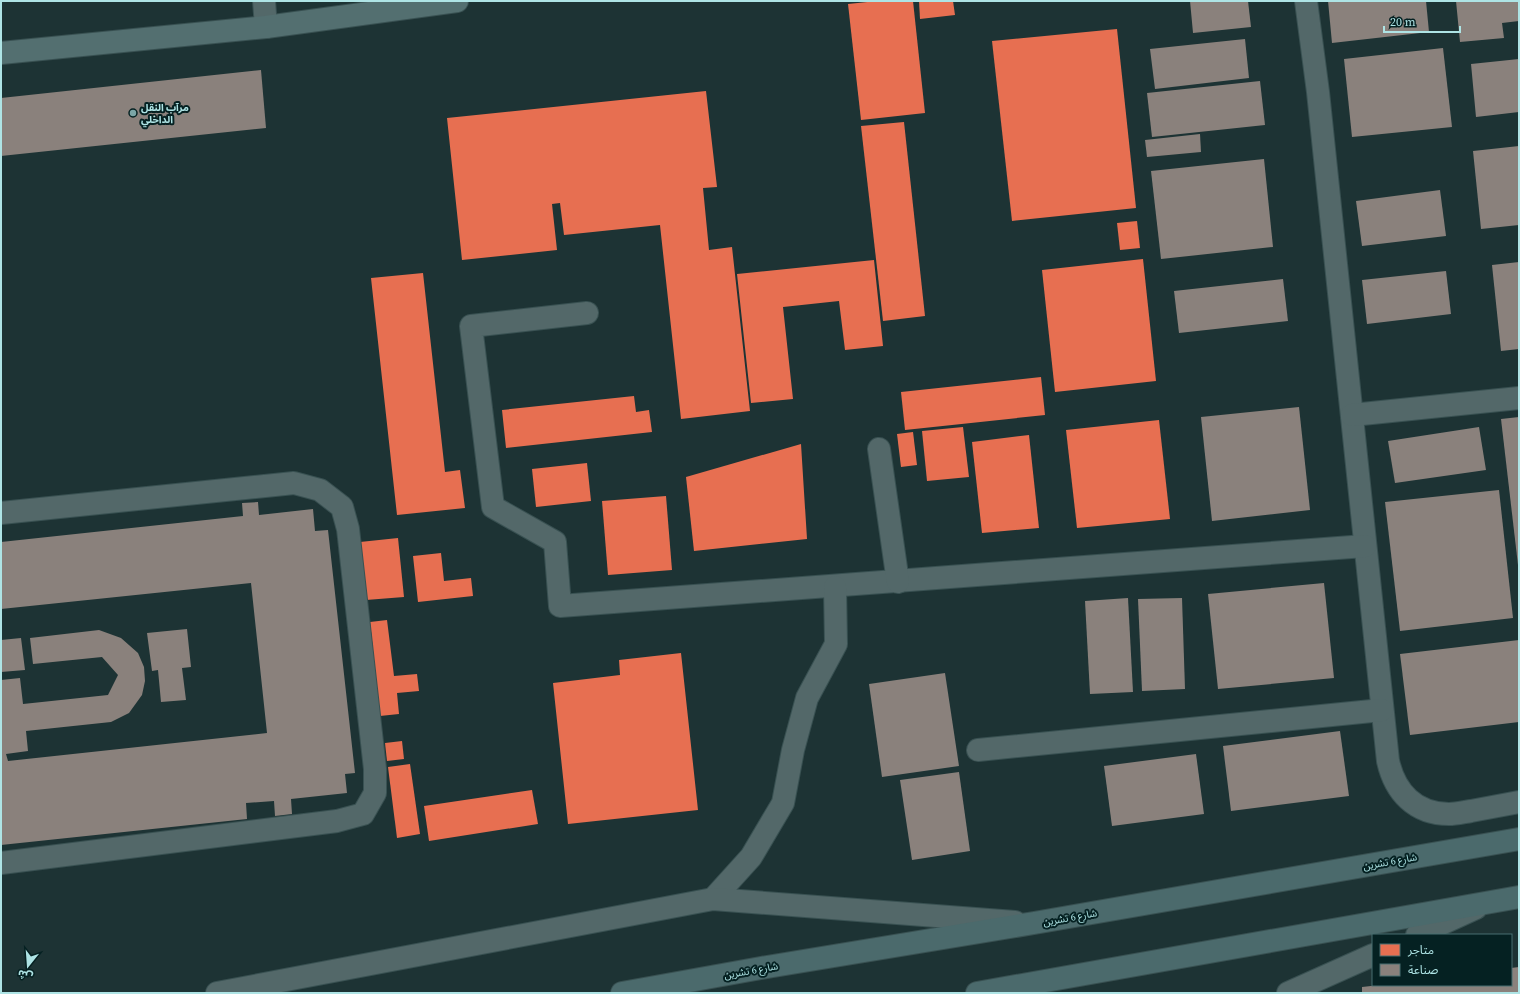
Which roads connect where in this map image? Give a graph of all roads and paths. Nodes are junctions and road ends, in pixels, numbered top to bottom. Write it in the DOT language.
graph roads {
  1 [pos="264,1"];
  2 [pos="457,1"];
  3 [pos="1306,1"];
  4 [pos="266,27"];
  5 [pos="1,53"];
  6 [pos="586,313"];
  7 [pos="1519,398"];
  8 [pos="1352,415"];
  9 [pos="879,449"];
  10 [pos="1,514"];
  11 [pos="1365,546"];
  12 [pos="898,582"];
  13 [pos="834,586"];
  14 [pos="1382,710"];
  15 [pos="978,750"];
  16 [pos="1519,802"];
  17 [pos="1519,839"];
  18 [pos="1,863"];
  19 [pos="1519,897"];
  20 [pos="713,899"];
  21 [pos="1489,902"];
  22 [pos="1034,923"];
  23 [pos="1419,934"];
  24 [pos="1372,955"];
  25 [pos="218,993"];
  26 [pos="622,993"];
  27 [pos="977,993"];
  28 [pos="1288,993"];
  1 -- 4 [label="street"];
  2 -- 4 [label="main road"];
  3 -- 8 [label="street"];
  4 -- 5 [label="main road"];
  6 -- 13 [label="street"];
  7 -- 8 [label="street"];
  8 -- 11 [label="street"];
  9 -- 12 [label="street"];
  10 -- 18 [label="street"];
  11 -- 12 [label="street"];
  11 -- 14 [label="street"];
  12 -- 13 [label="street"];
  13 -- 20 [label="street"];
  14 -- 15 [label="street"];
  14 -- 16 [label="street"];
  17 -- 22 [label="highway, شارع 6 تشرين"];
  19 -- 21 [label="highway"];
  20 -- 22 [label="street"];
  20 -- 25 [label="street"];
  21 -- 23 [label="street"];
  21 -- 27 [label="highway"];
  22 -- 26 [label="highway, شارع 6 تشرين"];
  24 -- 28 [label="street"];
}
